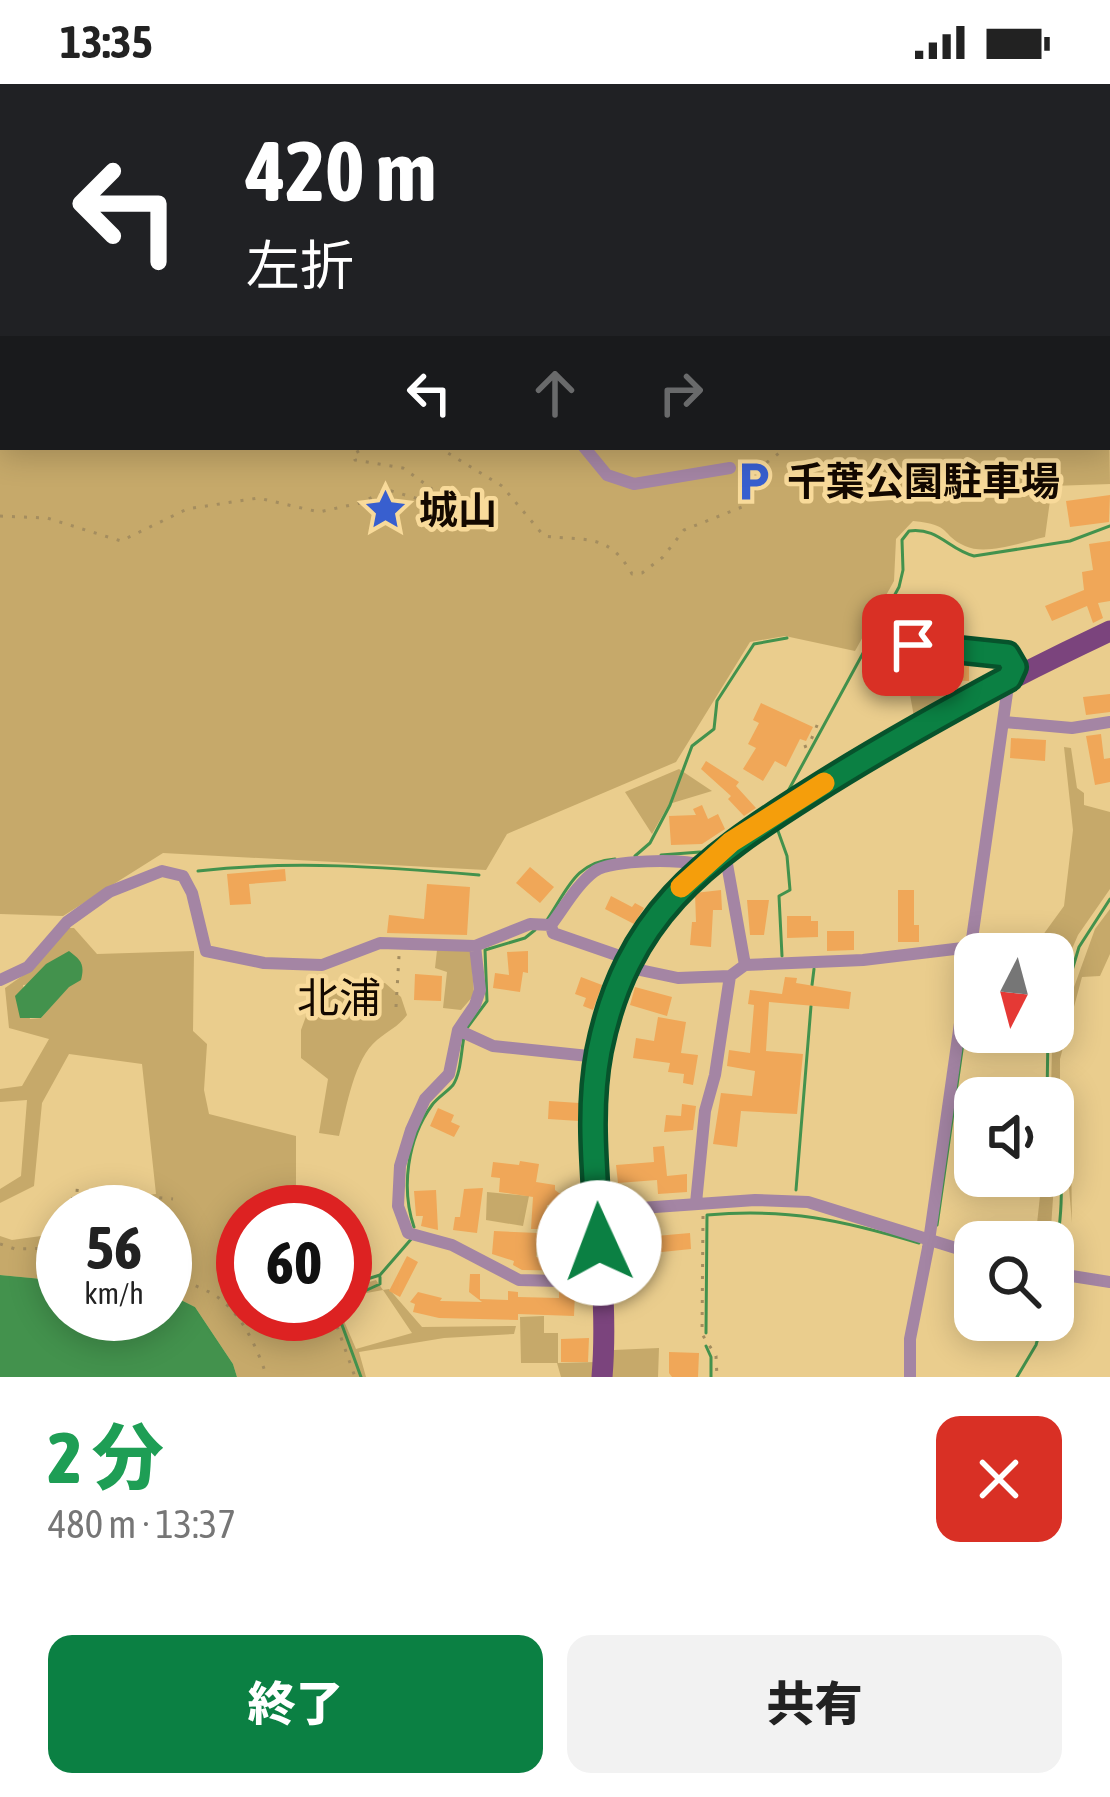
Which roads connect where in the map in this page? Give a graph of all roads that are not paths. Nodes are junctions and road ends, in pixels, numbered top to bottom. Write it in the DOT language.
graph roads {
  1 [pos="586,450"];
  2 [pos="730,468"];
  3 [pos="1110,631"];
  4 [pos="913,645"];
  5 [pos="1009,678"];
  6 [pos="1004,722"];
  7 [pos="1110,722"];
  8 [pos="709,860"];
  9 [pos="551,925"];
  10 [pos="973,933"];
  11 [pos="475,946"];
  12 [pos="954,948"];
  13 [pos="635,965"];
  14 [pos="745,965"];
  15 [pos="730,976"];
  16 [pos="0,980"];
  17 [pos="464,1034"];
  18 [pos="955,1053"];
  19 [pos="598,1057"];
  20 [pos="700,1203"];
  21 [pos="598,1211"];
  22 [pos="928,1237"];
  23 [pos="954,1246"];
  24 [pos="1074,1276"];
  25 [pos="600,1282"];
  26 [pos="1110,1282"];
  27 [pos="602,1377"];
  28 [pos="910,1377"];
  1 -- 2 [label="street"];
  3 -- 5 [label="main road"];
  4 -- 5 [label="lane"];
  5 -- 6 [label="street"];
  5 -- 8 [label="main road"];
  6 -- 7 [label="street"];
  6 -- 10 [label="street"];
  8 -- 9 [label="street"];
  8 -- 13 [label="main road"];
  8 -- 14 [label="street"];
  9 -- 11 [label="street"];
  9 -- 13 [label="street"];
  11 -- 16 [label="street"];
  11 -- 17 [label="street"];
  12 -- 14 [label="street"];
  13 -- 15 [label="street"];
  13 -- 19 [label="main road"];
  14 -- 15 [label="street"];
  15 -- 20 [label="street"];
  17 -- 19 [label="street"];
  17 -- 25 [label="street"];
  18 -- 22 [label="street"];
  19 -- 21 [label="main road"];
  20 -- 21 [label="street"];
  20 -- 22 [label="street"];
  21 -- 25 [label="main road"];
  22 -- 23 [label="street"];
  22 -- 28 [label="street"];
  24 -- 26 [label="street"];
  25 -- 27 [label="main road"];
}
